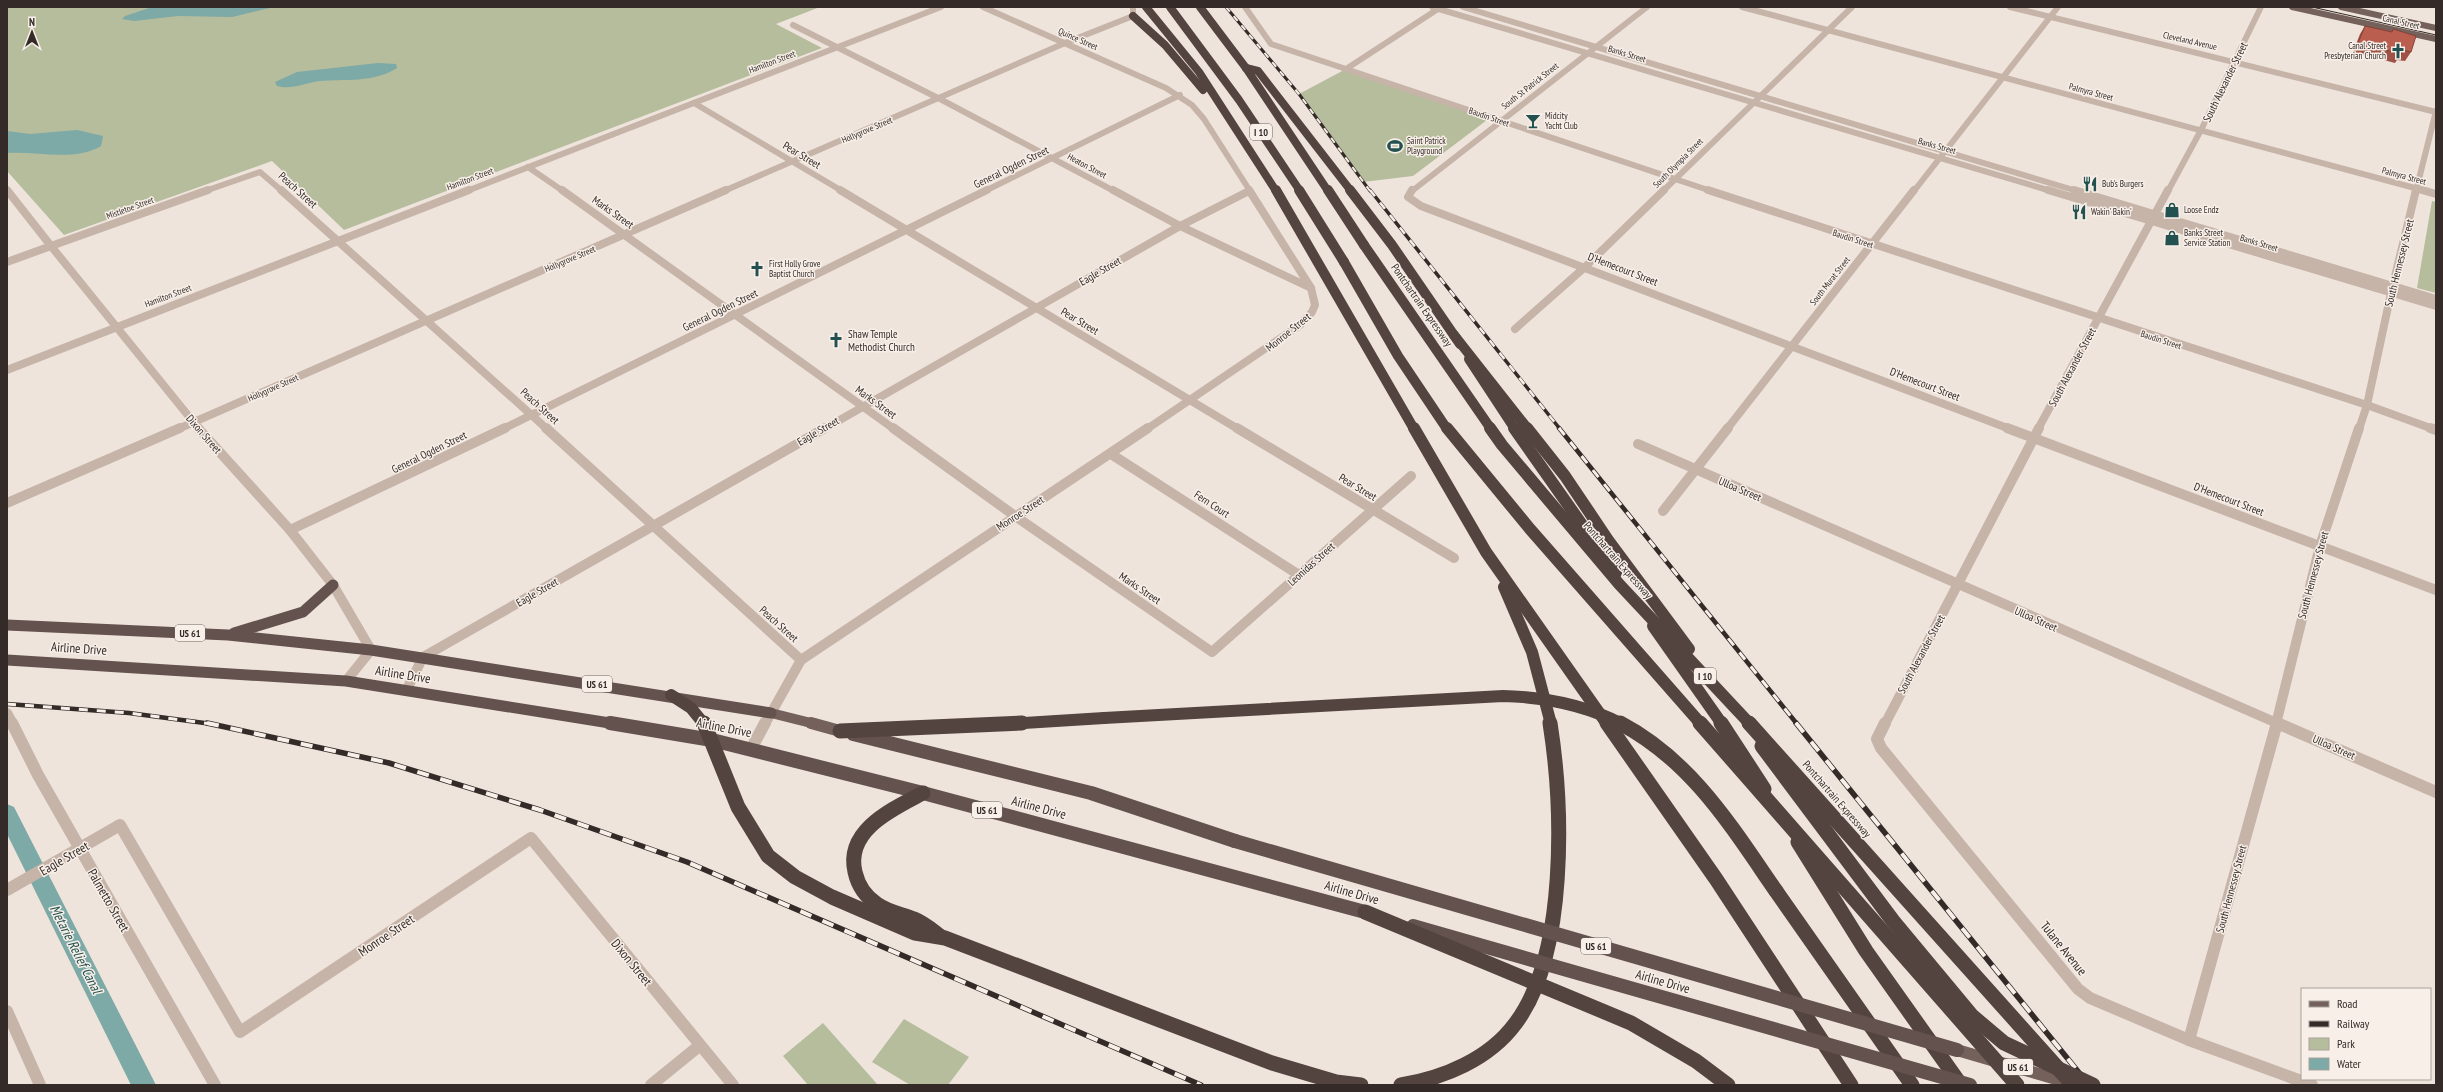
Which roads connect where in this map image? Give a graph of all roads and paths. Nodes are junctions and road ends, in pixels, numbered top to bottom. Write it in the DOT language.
graph roads {
  1 [pos="941,7"];
  2 [pos="983,7"];
  3 [pos="1133,7"];
  4 [pos="1146,7"];
  5 [pos="1170,7"];
  6 [pos="1200,7"];
  7 [pos="1245,7"];
  8 [pos="1463,7"];
  9 [pos="1647,7"];
  10 [pos="1742,7"];
  11 [pos="1852,7"];
  12 [pos="2010,7"];
  13 [pos="2058,7"];
  14 [pos="2261,7"];
  15 [pos="2292,7"];
  16 [pos="2342,7"];
  17 [pos="1437,8"];
  18 [pos="1133,16"];
  19 [pos="2050,17"];
  20 [pos="792,25"];
  21 [pos="2436,28"];
  22 [pos="1828,31"];
  23 [pos="2436,39"];
  24 [pos="1064,43"];
  25 [pos="1595,46"];
  26 [pos="837,48"];
  27 [pos="1588,52"];
  28 [pos="2236,61"];
  29 [pos="1246,68"];
  30 [pos="1346,69"];
  31 [pos="2003,77"];
  32 [pos="1180,95"];
  33 [pos="1760,95"];
  34 [pos="940,99"];
  35 [pos="694,103"];
  36 [pos="1752,103"];
  37 [pos="2436,112"];
  38 [pos="1501,121"];
  39 [pos="1235,126"];
  40 [pos="2201,130"];
  41 [pos="1943,154"];
  42 [pos="1054,158"];
  43 [pos="792,162"];
  44 [pos="528,167"];
  45 [pos="260,172"];
  46 [pos="1675,180"];
  47 [pos="2418,189"];
  48 [pos="7,190"];
  49 [pos="1249,191"];
  50 [pos="2436,194"];
  51 [pos="1408,197"];
  52 [pos="2152,218"];
  53 [pos="1180,226"];
  54 [pos="906,230"];
  55 [pos="626,235"];
  56 [pos="336,241"];
  57 [pos="1871,245"];
  58 [pos="51,246"];
  59 [pos="7,262"];
  60 [pos="1585,267"];
  61 [pos="1311,288"];
  62 [pos="2392,289"];
  63 [pos="2436,298"];
  64 [pos="1316,303"];
  65 [pos="2436,306"];
  66 [pos="1037,307"];
  67 [pos="735,315"];
  68 [pos="2097,320"];
  69 [pos="427,321"];
  70 [pos="115,327"];
  71 [pos="1515,329"];
  72 [pos="1454,335"];
  73 [pos="1792,347"];
  74 [pos="7,370"];
  75 [pos="1192,400"];
  76 [pos="2367,405"];
  77 [pos="861,406"];
  78 [pos="532,415"];
  79 [pos="194,422"];
  80 [pos="2436,430"];
  81 [pos="2034,438"];
  82 [pos="1638,444"];
  83 [pos="1111,454"];
  84 [pos="1695,470"];
  85 [pos="1411,476"];
  86 [pos="7,502"];
  87 [pos="1373,508"];
  88 [pos="1663,511"];
  89 [pos="1014,516"];
  90 [pos="653,526"];
  91 [pos="290,530"];
  92 [pos="2320,546"];
  93 [pos="1486,552"];
  94 [pos="1454,558"];
  95 [pos="1299,575"];
  96 [pos="1958,584"];
  97 [pos="334,585"];
  98 [pos="2436,590"];
  99 [pos="9,624"];
  100 [pos="228,634"];
  101 [pos="371,650"];
  102 [pos="1212,652"];
  103 [pos="423,656"];
  104 [pos="7,660"];
  105 [pos="801,660"];
  106 [pos="346,681"];
  107 [pos="406,691"];
  108 [pos="671,695"];
  109 [pos="771,712"];
  110 [pos="7,713"];
  111 [pos="2277,722"];
  112 [pos="1883,728"];
  113 [pos="840,731"];
  114 [pos="712,740"];
  115 [pos="751,749"];
  116 [pos="2436,792"];
  117 [pos="923,793"];
  118 [pos="531,838"];
  119 [pos="7,890"];
  120 [pos="1365,912"];
  121 [pos="945,938"];
  122 [pos="7,1010"];
  123 [pos="240,1032"];
  124 [pos="2189,1040"];
  125 [pos="700,1046"];
  126 [pos="1957,1050"];
  127 [pos="40,1085"];
  128 [pos="215,1085"];
  129 [pos="651,1085"];
  130 [pos="733,1085"];
  131 [pos="1361,1085"];
  132 [pos="1401,1085"];
  133 [pos="1728,1085"];
  134 [pos="1851,1085"];
  135 [pos="1912,1085"];
  136 [pos="1961,1085"];
  137 [pos="1970,1085"];
  138 [pos="2017,1085"];
  139 [pos="2073,1085"];
  140 [pos="2078,1085"];
  141 [pos="2093,1085"];
  142 [pos="2312,1085"];
  1 -- 26 [label="street, Hamilton Street"];
  2 -- 24 [label="street, Quince Street"];
  3 -- 18 [label="street"];
  4 -- 39 [label="highway"];
  5 -- 138 [label="highway, I 10, bridge"];
  6 -- 29 [label="highway, Pontchartrain Expressway / I 10"];
  7 -- 30 [label="street, Baudin Street"];
  8 -- 25 [label="street, Banks Street"];
  9 -- 25 [label="street, South St Patrick Street"];
  10 -- 22 [label="street, Palmyra Street"];
  11 -- 22 [label="street, South Olympia Street"];
  12 -- 19 [label="street, Cleveland Avenue"];
  13 -- 19 [label="street, South Murat Street"];
  14 -- 28 [label="street, South Alexander Street"];
  15 -- 23 [label="main road, Canal Street"];
  16 -- 21 [label="main road, Canal Street"];
  17 -- 27 [label="street, Banks Street"];
  17 -- 30 [label="street"];
  18 -- 24 [label="street, Hollygrove Street"];
  18 -- 39 [label="highway"];
  19 -- 28 [label="street, Cleveland Avenue"];
  19 -- 31 [label="street, South Murat Street"];
  20 -- 26 [label="street, Heaton Street"];
  22 -- 31 [label="street, Palmyra Street"];
  22 -- 33 [label="street, South Olympia Street"];
  24 -- 32 [label="street, Quince Street"];
  24 -- 34 [label="street, Hollygrove Street"];
  25 -- 27 [label="street, South St Patrick Street"];
  25 -- 33 [label="street, Banks Street"];
  26 -- 34 [label="street, Heaton Street"];
  26 -- 35 [label="street, Hamilton Street"];
  27 -- 36 [label="street, Banks Street"];
  27 -- 38 [label="street, South St Patrick Street"];
  28 -- 37 [label="street, Cleveland Avenue"];
  28 -- 40 [label="street, South Alexander Street"];
  29 -- 72 [label="highway"];
  29 -- 139 [label="highway, Pontchartrain Expressway / I 10, bridge"];
  30 -- 38 [label="street, Baudin Street"];
  31 -- 40 [label="street, Palmyra Street"];
  31 -- 41 [label="street, South Murat Street"];
  32 -- 42 [label="street, General Ogden Street"];
  32 -- 49 [label="street, Quince Street"];
  33 -- 36 [label="street, South Olympia Street"];
  33 -- 41 [label="street, Banks Street"];
  34 -- 42 [label="street, Heaton Street"];
  34 -- 43 [label="street, Hollygrove Street"];
  35 -- 43 [label="street, Pear Street"];
  35 -- 44 [label="street, Hamilton Street"];
  36 -- 41 [label="street, Banks Street"];
  36 -- 46 [label="street, South Olympia Street"];
  37 -- 47 [label="street, South Hennessey Street"];
  38 -- 46 [label="street, Baudin Street"];
  38 -- 51 [label="street, South St Patrick Street"];
  39 -- 93 [label="highway"];
  40 -- 47 [label="street, Palmyra Street"];
  40 -- 52 [label="street, South Alexander Street"];
  41 -- 52 [label="street, Banks Street"];
  41 -- 57 [label="street, South Murat Street"];
  42 -- 53 [label="street, Heaton Street"];
  42 -- 54 [label="street, General Ogden Street"];
  43 -- 54 [label="street, Pear Street"];
  43 -- 55 [label="street, Hollygrove Street"];
  44 -- 55 [label="street, Marks Street"];
  44 -- 56 [label="street, Hamilton Street"];
  45 -- 56 [label="street, Peach Street"];
  45 -- 58 [label="street, Mistletoe Street"];
  46 -- 57 [label="street, Baudin Street"];
  46 -- 60 [label="street, South Olympia Street"];
  47 -- 50 [label="street, Palmyra Street"];
  47 -- 62 [label="street, South Hennessey Street"];
  48 -- 58 [label="street, Dixon Street"];
  49 -- 53 [label="street, Eagle Street"];
  49 -- 61 [label="street, Quince Street"];
  51 -- 60 [label="street, D'Hemecourt Street"];
  52 -- 62 [label="street, Banks Street"];
  52 -- 68 [label="street, South Alexander Street"];
  53 -- 61 [label="street, Heaton Street"];
  53 -- 66 [label="street, Eagle Street"];
  54 -- 66 [label="street, Pear Street"];
  54 -- 67 [label="street, General Ogden Street"];
  55 -- 67 [label="street, Marks Street"];
  55 -- 69 [label="street, Hollygrove Street"];
  56 -- 69 [label="street, Peach Street"];
  56 -- 70 [label="street, Hamilton Street"];
  57 -- 68 [label="street, Baudin Street"];
  57 -- 73 [label="street, South Murat Street"];
  58 -- 59 [label="street, Mistletoe Street"];
  58 -- 70 [label="street, Dixon Street"];
  60 -- 71 [label="street, South Olympia Street"];
  60 -- 73 [label="street, D'Hemecourt Street"];
  61 -- 64 [label="street, Quince Street"];
  62 -- 63 [label="street, Banks Street"];
  62 -- 65 [label="street, Banks Street"];
  62 -- 76 [label="street, South Hennessey Street"];
  64 -- 75 [label="street, Monroe Street"];
  66 -- 75 [label="street, Pear Street"];
  66 -- 77 [label="street, Eagle Street"];
  67 -- 77 [label="street, Marks Street"];
  67 -- 78 [label="street, General Ogden Street"];
  68 -- 76 [label="street, Baudin Street"];
  68 -- 81 [label="street, South Alexander Street"];
  69 -- 78 [label="street, Peach Street"];
  69 -- 79 [label="street, Hollygrove Street"];
  70 -- 74 [label="street, Hamilton Street"];
  70 -- 79 [label="street, Dixon Street"];
  72 -- 136 [label="highway, bridge"];
  72 -- 141 [label="highway, bridge"];
  73 -- 81 [label="street, D'Hemecourt Street"];
  73 -- 84 [label="street, South Murat Street"];
  75 -- 83 [label="street, Monroe Street"];
  75 -- 87 [label="street, Pear Street"];
  76 -- 80 [label="street, Baudin Street"];
  76 -- 92 [label="street, South Hennessey Street"];
  77 -- 89 [label="street, Marks Street"];
  77 -- 90 [label="street, Eagle Street"];
  78 -- 90 [label="street, Peach Street"];
  78 -- 91 [label="street, General Ogden Street"];
  79 -- 86 [label="street, Hollygrove Street"];
  79 -- 91 [label="street, Dixon Street"];
  81 -- 92 [label="street, D'Hemecourt Street"];
  81 -- 96 [label="street, South Alexander Street"];
  82 -- 84 [label="street, Ulloa Street"];
  83 -- 89 [label="street, Monroe Street"];
  83 -- 95 [label="street, Fern Court"];
  84 -- 88 [label="street, South Murat Street"];
  84 -- 96 [label="street, Ulloa Street"];
  85 -- 87 [label="street, Leonidas Street"];
  87 -- 94 [label="street, Pear Street"];
  87 -- 95 [label="street, Leonidas Street"];
  89 -- 102 [label="street, Marks Street"];
  89 -- 105 [label="street, Monroe Street"];
  90 -- 103 [label="street, Eagle Street"];
  90 -- 105 [label="street, Peach Street"];
  91 -- 97 [label="street, Dixon Street"];
  92 -- 98 [label="street, D'Hemecourt Street"];
  92 -- 111 [label="street, South Hennessey Street"];
  93 -- 132 [label="highway"];
  93 -- 134 [label="highway, bridge"];
  95 -- 102 [label="street, Leonidas Street"];
  96 -- 111 [label="street, Ulloa Street"];
  96 -- 112 [label="street, South Alexander Street"];
  97 -- 100 [label="highway"];
  97 -- 101 [label="street, Dixon Street"];
  99 -- 100 [label="highway, Airline Drive / US 61"];
  100 -- 101 [label="highway, Airline Drive / US 61"];
  101 -- 103 [label="highway, Airline Drive / US 61"];
  101 -- 106 [label="street"];
  103 -- 107 [label="street"];
  103 -- 108 [label="highway, Airline Drive / US 61"];
  104 -- 106 [label="highway, Airline Drive / US 61"];
  105 -- 109 [label="street, Monroe Street"];
  106 -- 107 [label="highway, Airline Drive / US 61"];
  107 -- 114 [label="highway, Airline Drive / US 61"];
  108 -- 109 [label="highway, Airline Drive / US 61"];
  108 -- 114 [label="highway"];
  109 -- 113 [label="main road, Airline Drive / US 61"];
  109 -- 115 [label="street, Monroe Street"];
  110 -- 128 [label="street, Palmetto Street, bridge"];
  111 -- 116 [label="street, Ulloa Street"];
  111 -- 124 [label="street, South Hennessey Street"];
  112 -- 124 [label="street, Tulane Avenue"];
  113 -- 126 [label="highway, Airline Drive / US 61, bridge"];
  113 -- 135 [label="highway, bridge"];
  114 -- 115 [label="highway, Airline Drive / US 61"];
  114 -- 121 [label="highway"];
  115 -- 117 [label="highway, Airline Drive / US 61"];
  117 -- 120 [label="highway, Airline Drive / US 61"];
  117 -- 121 [label="highway"];
  118 -- 123 [label="street, Monroe Street"];
  118 -- 125 [label="street, Dixon Street"];
  119 -- 123 [label="street, Eagle Street"];
  120 -- 133 [label="highway, bridge"];
  120 -- 137 [label="highway, Airline Drive / US 61, bridge"];
  121 -- 131 [label="highway"];
  122 -- 127 [label="street"];
  124 -- 142 [label="street, Tulane Avenue"];
  125 -- 129 [label="street"];
  125 -- 130 [label="street, Dixon Street"];
  126 -- 140 [label="main road, US 61, bridge"];
}
